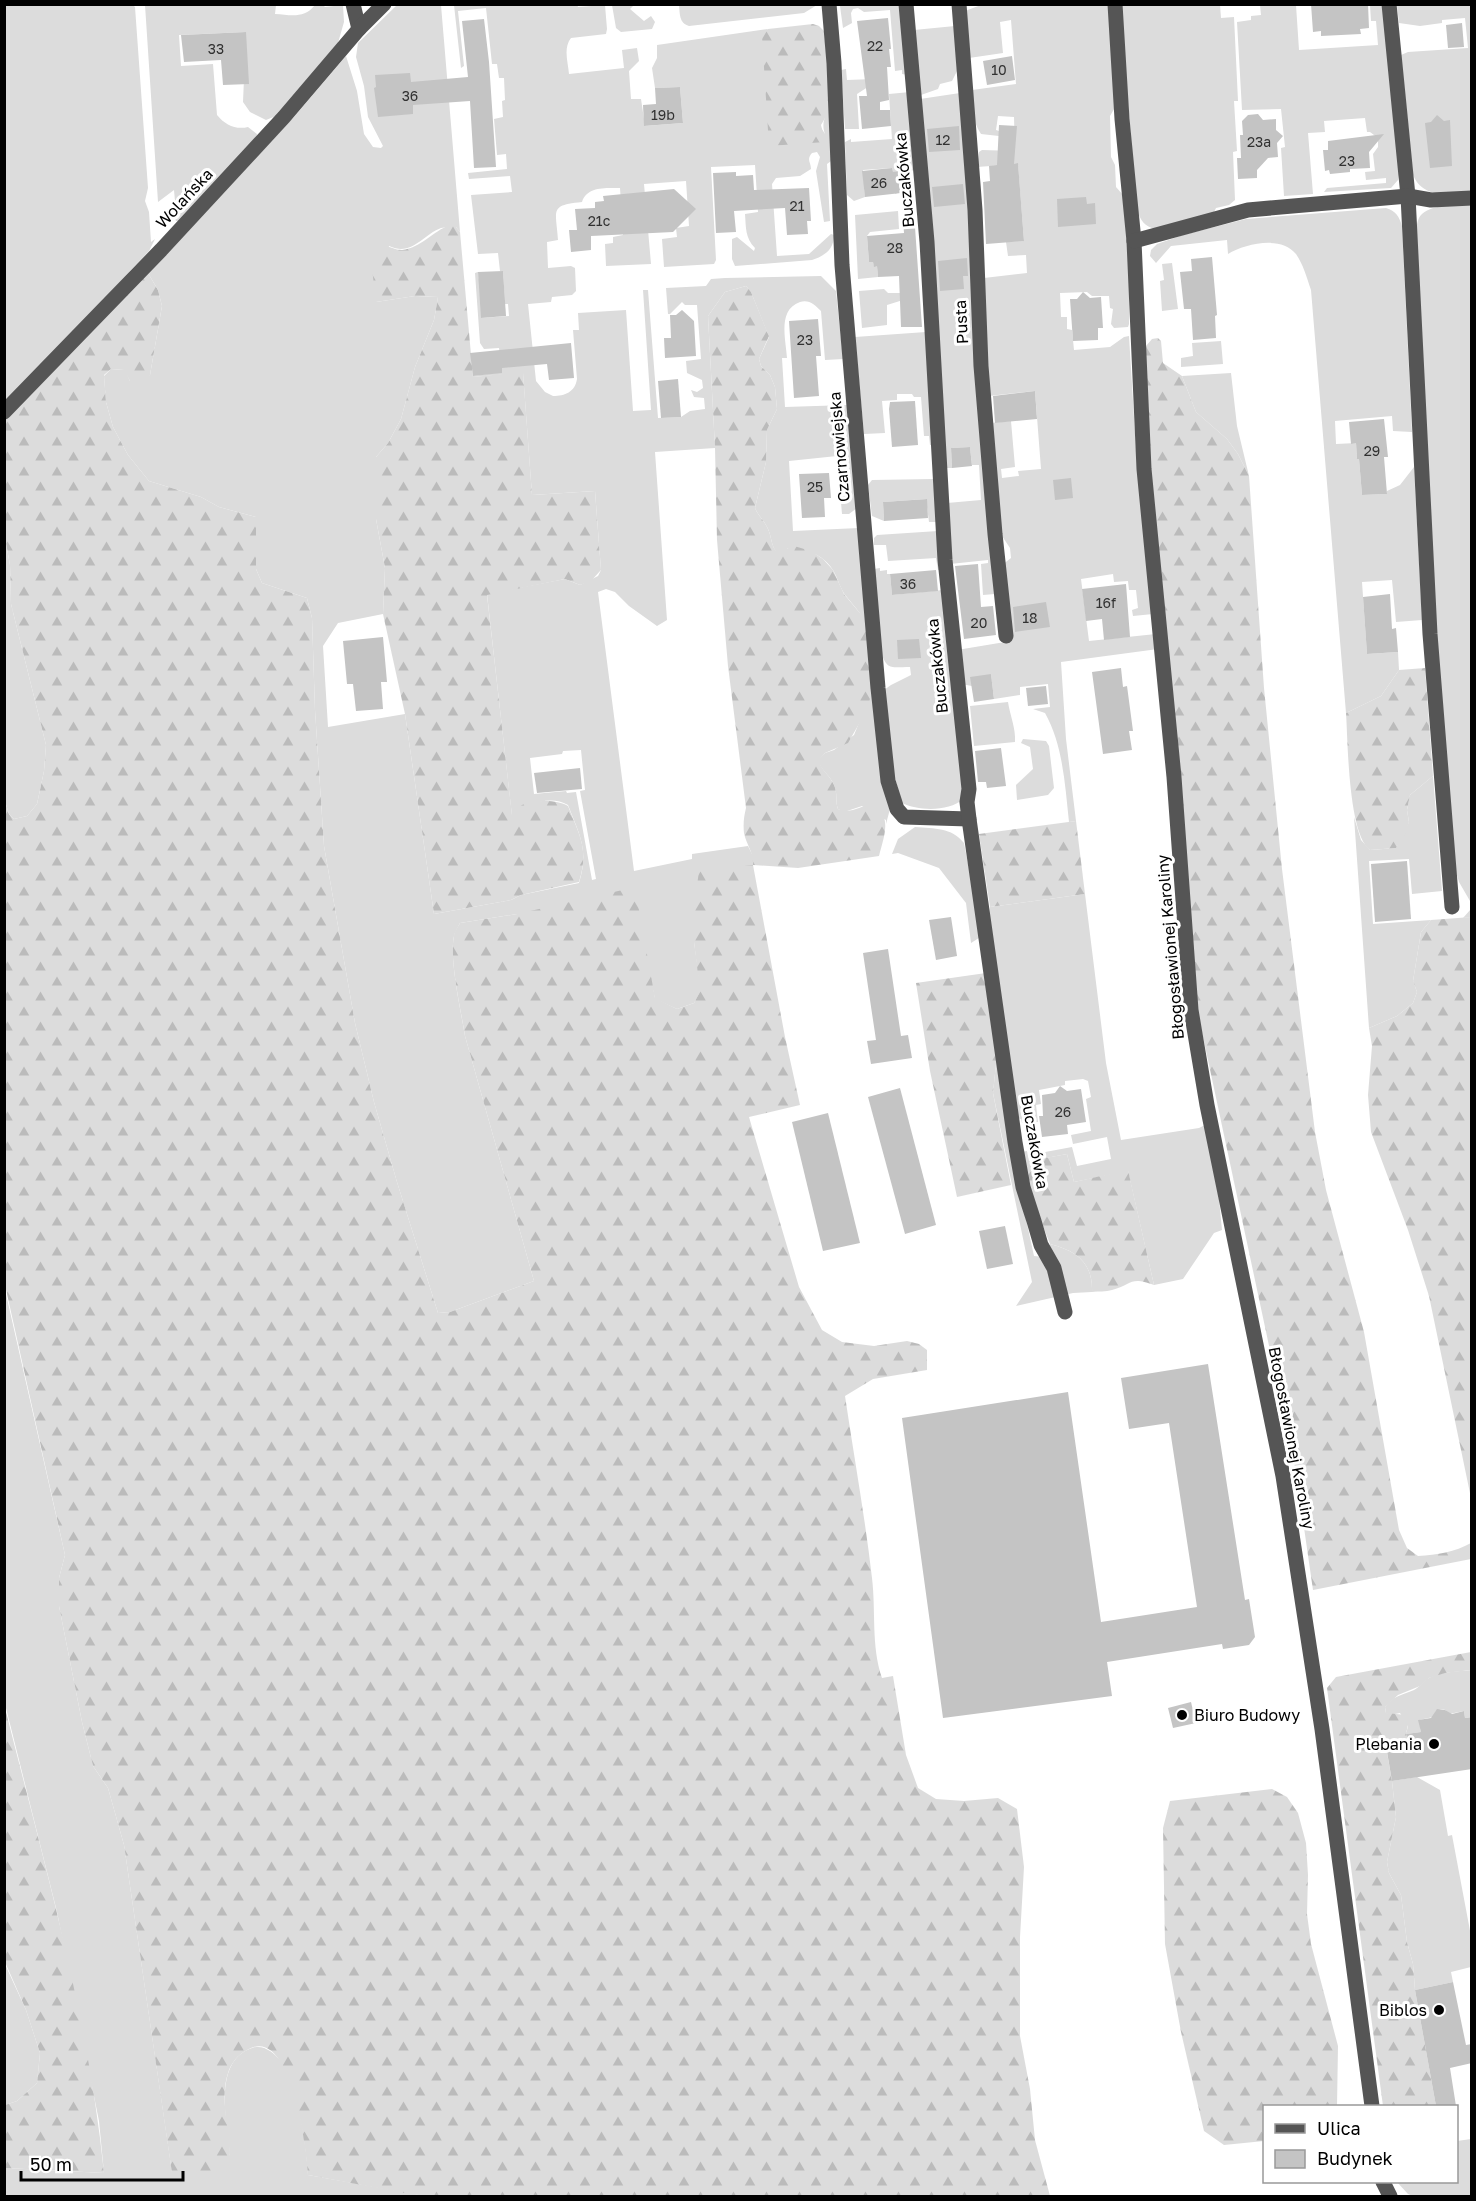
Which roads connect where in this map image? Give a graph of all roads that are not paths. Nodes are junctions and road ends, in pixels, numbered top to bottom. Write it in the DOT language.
graph roads {
  1 [pos="353,4"];
  2 [pos="384,4"];
  3 [pos="829,4"];
  4 [pos="906,4"];
  5 [pos="959,4"];
  6 [pos="1115,4"];
  7 [pos="1389,4"];
  8 [pos="359,29"];
  9 [pos="1408,196"];
  10 [pos="1472,198"];
  11 [pos="1134,241"];
  12 [pos="4,412"];
  13 [pos="1006,636"];
  14 [pos="969,819"];
  15 [pos="1452,907"];
  16 [pos="1065,1312"];
  17 [pos="1372,2105"];
  1 -- 8 [label="street"];
  2 -- 8 [label="street, Wolańska"];
  3 -- 14 [label="street, Czarnowiejska"];
  4 -- 14 [label="street, Buczakówka"];
  5 -- 13 [label="street, Pusta"];
  6 -- 11 [label="street, Błogosławionej Karoliny"];
  7 -- 9 [label="street"];
  8 -- 12 [label="street, Wolańska"];
  9 -- 10 [label="street"];
  9 -- 11 [label="street"];
  9 -- 15 [label="street"];
  11 -- 17 [label="street, Błogosławionej Karoliny"];
  14 -- 16 [label="street, Buczakówka"];
}
